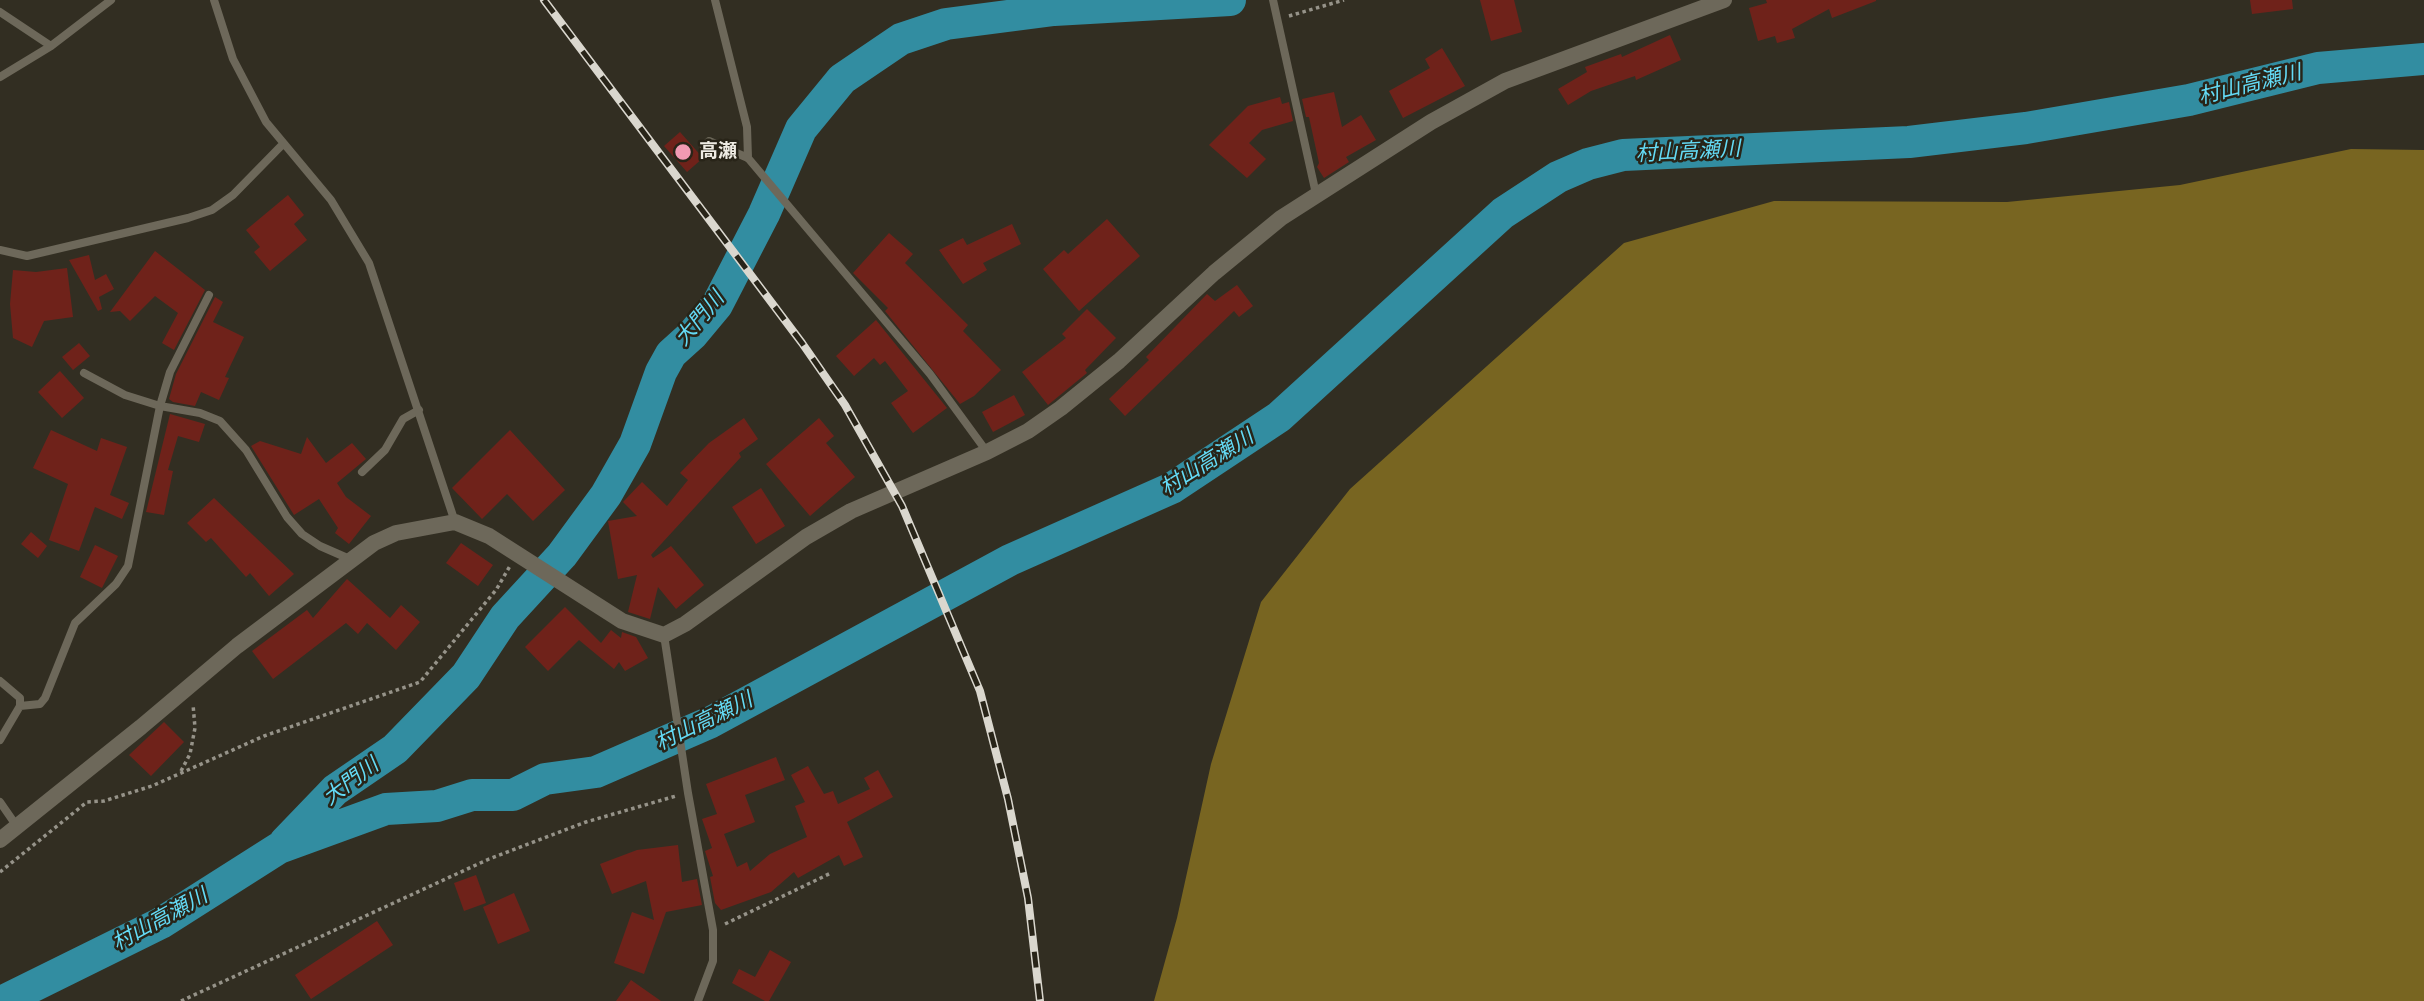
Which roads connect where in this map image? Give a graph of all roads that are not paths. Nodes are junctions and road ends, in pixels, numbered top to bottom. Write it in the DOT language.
graph roads {
  1 [pos="111,0"];
  2 [pos="214,0"];
  3 [pos="715,0"];
  4 [pos="1273,0"];
  5 [pos="1724,0"];
  6 [pos="0,12"];
  7 [pos="51,46"];
  8 [pos="0,77"];
  9 [pos="282,145"];
  10 [pos="704,146"];
  11 [pos="748,158"];
  12 [pos="1316,194"];
  13 [pos="0,250"];
  14 [pos="209,296"];
  15 [pos="84,373"];
  16 [pos="160,406"];
  17 [pos="419,410"];
  18 [pos="987,452"];
  19 [pos="362,472"];
  20 [pos="455,522"];
  21 [pos="352,560"];
  22 [pos="664,635"];
  23 [pos="0,681"];
  24 [pos="20,706"];
  25 [pos="0,740"];
  26 [pos="0,802"];
  27 [pos="18,828"];
  28 [pos="0,840"];
  29 [pos="698,1001"];
  1 -- 7 [label="lane"];
  2 -- 9 [label="lane"];
  3 -- 11 [label="lane"];
  4 -- 12 [label="lane"];
  5 -- 12 [label="street"];
  6 -- 7 [label="lane"];
  7 -- 8 [label="lane"];
  9 -- 13 [label="lane"];
  9 -- 17 [label="lane"];
  10 -- 11 [label="lane"];
  11 -- 18 [label="lane"];
  12 -- 18 [label="street"];
  14 -- 16 [label="lane"];
  15 -- 16 [label="lane"];
  16 -- 21 [label="lane"];
  16 -- 24 [label="lane"];
  17 -- 19 [label="lane"];
  17 -- 20 [label="lane"];
  18 -- 22 [label="street"];
  20 -- 21 [label="street"];
  20 -- 22 [label="street"];
  21 -- 27 [label="street"];
  22 -- 29 [label="lane"];
  23 -- 24 [label="lane"];
  24 -- 25 [label="lane"];
  26 -- 27 [label="lane"];
  27 -- 28 [label="street"];
}
